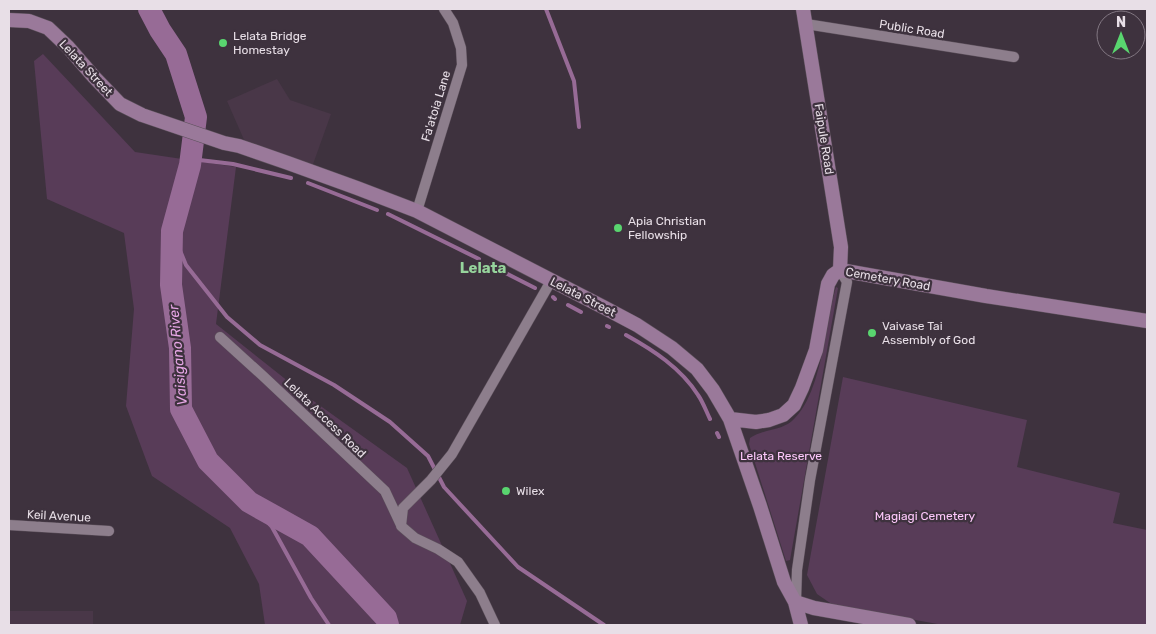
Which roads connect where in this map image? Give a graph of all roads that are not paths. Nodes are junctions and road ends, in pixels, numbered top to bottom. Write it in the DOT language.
graph roads {
  1 [pos="444,9"];
  2 [pos="803,9"];
  3 [pos="9,20"];
  4 [pos="806,24"];
  5 [pos="1014,58"];
  6 [pos="417,211"];
  7 [pos="840,270"];
  8 [pos="551,281"];
  9 [pos="1147,321"];
  10 [pos="220,337"];
  11 [pos="730,419"];
  12 [pos="9,526"];
  13 [pos="401,526"];
  14 [pos="109,531"];
  15 [pos="796,602"];
  16 [pos="495,625"];
  17 [pos="801,625"];
  18 [pos="910,625"];
  1 -- 6 [label="street, Fa'atoia Lane"];
  2 -- 4 [label="main road, Faipule Road"];
  3 -- 6 [label="main road, Lelata Street"];
  4 -- 5 [label="street, Public Road"];
  4 -- 7 [label="main road, Faipule Road"];
  6 -- 8 [label="main road, Lelata Street"];
  7 -- 9 [label="main road, Cemetery Road"];
  7 -- 11 [label="main road, Cemetery Road"];
  7 -- 15 [label="street"];
  8 -- 11 [label="main road, Lelata Street"];
  8 -- 13 [label="street"];
  10 -- 13 [label="street, Lelata Access Road"];
  11 -- 15 [label="main road, Lelata Street"];
  12 -- 14 [label="street, Keil Avenue"];
  13 -- 16 [label="street, Lelata Access Road"];
  15 -- 17 [label="main road, Lelata Street"];
  15 -- 18 [label="main road"];
}
